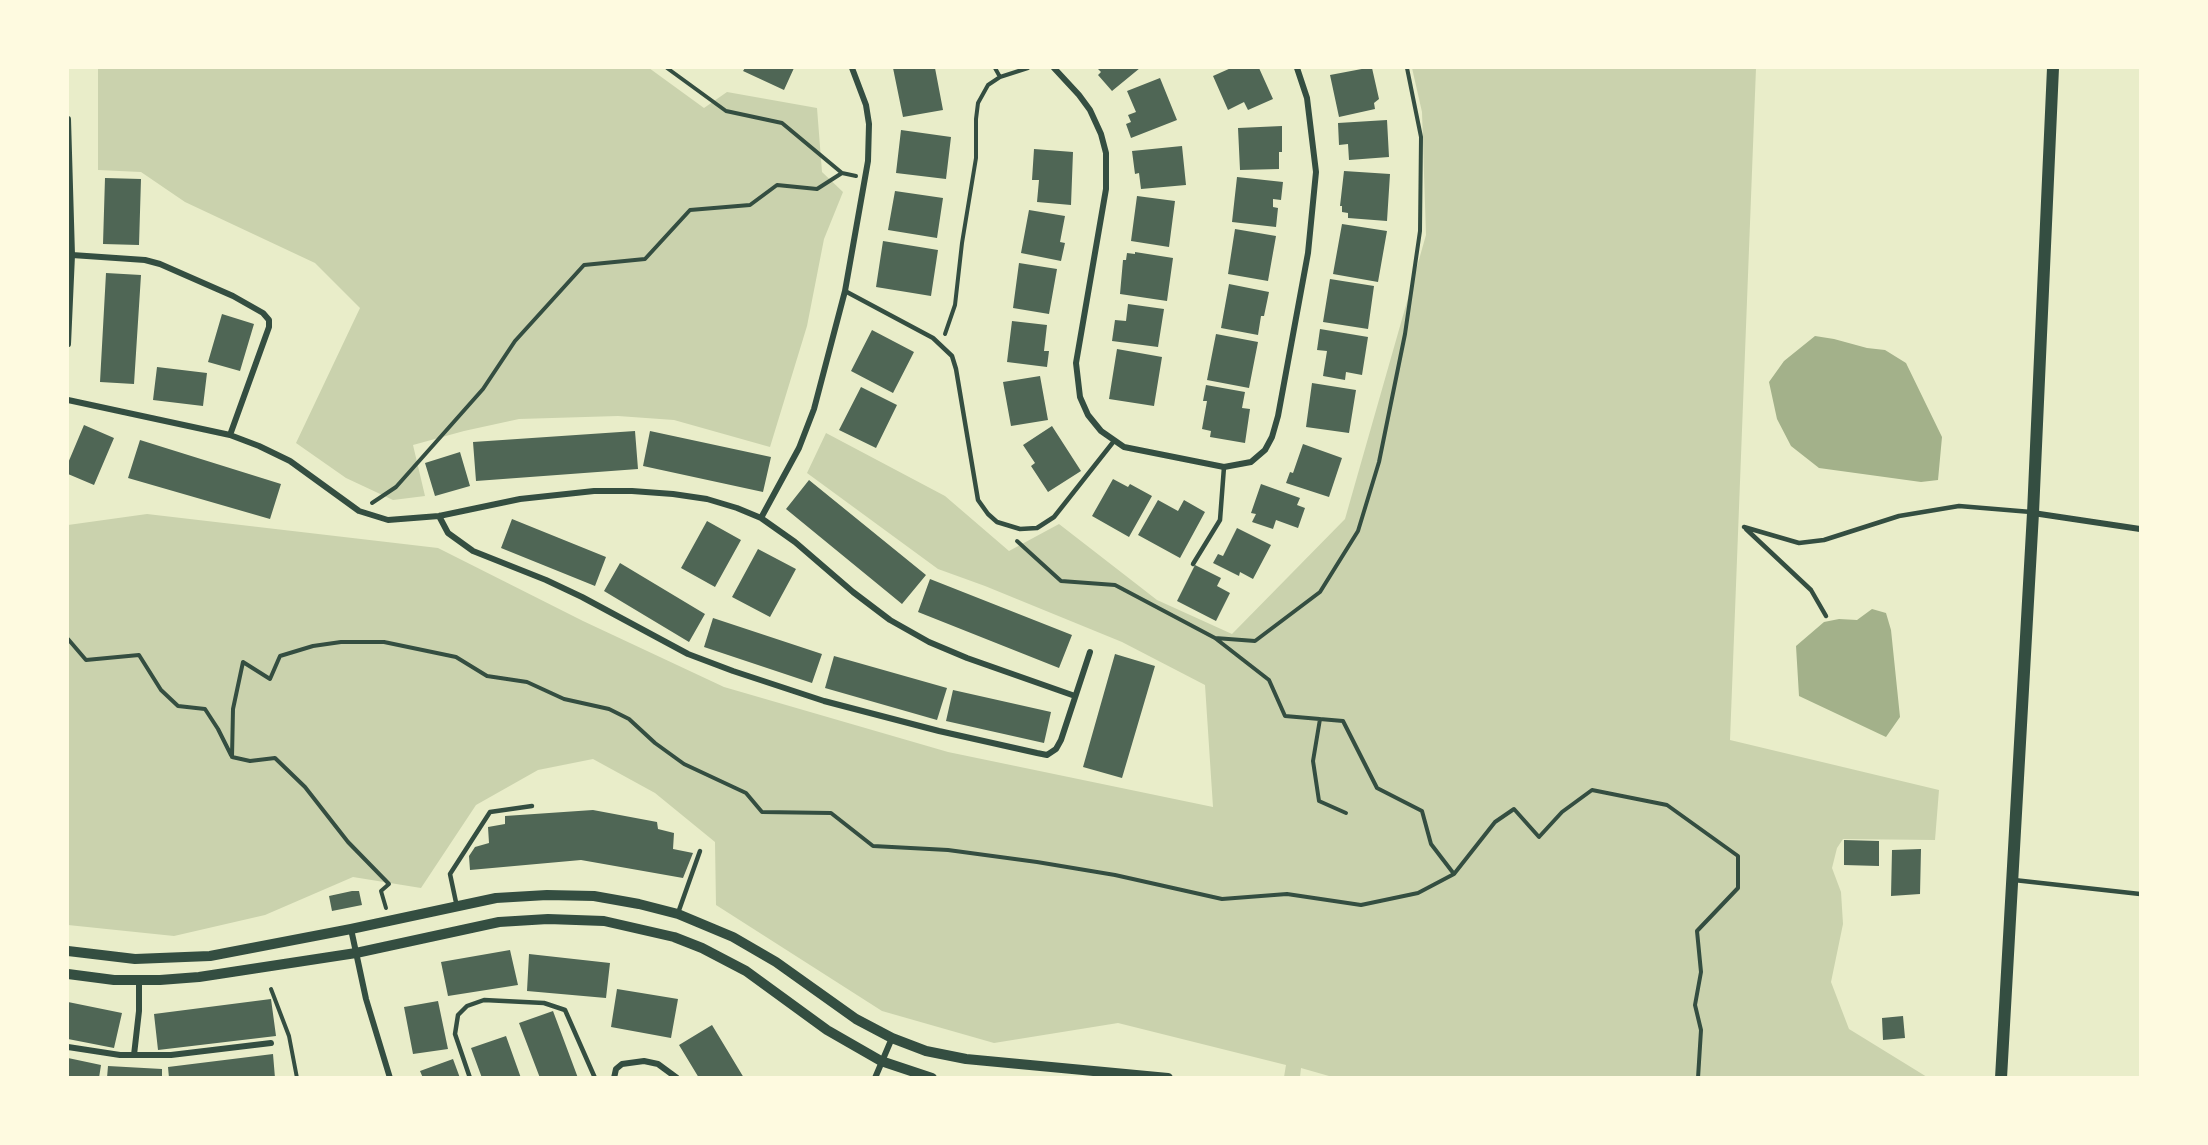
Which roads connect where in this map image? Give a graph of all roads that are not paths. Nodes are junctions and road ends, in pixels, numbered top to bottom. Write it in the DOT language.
graph roads {
  1 [pos="852,68"];
  2 [pos="1053,68"];
  3 [pos="1297,68"];
  4 [pos="2053,68"];
  5 [pos="68,119"];
  6 [pos="72,255"];
  7 [pos="845,291"];
  8 [pos="68,344"];
  9 [pos="68,400"];
  10 [pos="230,435"];
  11 [pos="1114,441"];
  12 [pos="1224,467"];
  13 [pos="2033,513"];
  14 [pos="439,516"];
  15 [pos="761,518"];
  16 [pos="2140,529"];
  17 [pos="1193,564"];
  18 [pos="1826,616"];
  19 [pos="1090,652"];
  20 [pos="1075,696"];
  21 [pos="532,806"];
  22 [pos="700,851"];
  23 [pos="2011,879"];
  24 [pos="2140,894"];
  25 [pos="457,907"];
  26 [pos="678,914"];
  27 [pos="351,929"];
  28 [pos="68,951"];
  29 [pos="356,953"];
  30 [pos="68,974"];
  31 [pos="139,980"];
  32 [pos="892,1038"];
  33 [pos="271,1044"];
  34 [pos="68,1047"];
  35 [pos="134,1055"];
  36 [pos="881,1061"];
  37 [pos="390,1077"];
  38 [pos="470,1077"];
  39 [pos="595,1077"];
  40 [pos="614,1077"];
  41 [pos="677,1077"];
  42 [pos="875,1077"];
  43 [pos="932,1077"];
  44 [pos="1168,1077"];
  45 [pos="2001,1077"];
  1 -- 7 [label="street"];
  2 -- 11 [label="street"];
  3 -- 12 [label="street"];
  4 -- 13 [label="main road"];
  5 -- 6 [label="street"];
  6 -- 8 [label="street"];
  6 -- 10 [label="street"];
  7 -- 11 [label="lane"];
  7 -- 15 [label="street"];
  9 -- 10 [label="street"];
  10 -- 14 [label="street"];
  11 -- 12 [label="street"];
  12 -- 17 [label="lane"];
  13 -- 16 [label="street"];
  13 -- 18 [label="lane"];
  13 -- 23 [label="main road"];
  14 -- 15 [label="street"];
  14 -- 20 [label="street"];
  15 -- 20 [label="street"];
  19 -- 20 [label="street"];
  21 -- 25 [label="lane"];
  22 -- 26 [label="lane"];
  23 -- 24 [label="lane"];
  23 -- 45 [label="main road"];
  25 -- 26 [label="street"];
  25 -- 27 [label="street"];
  26 -- 32 [label="street"];
  27 -- 28 [label="street"];
  27 -- 29 [label="street"];
  29 -- 31 [label="street"];
  29 -- 36 [label="street"];
  29 -- 37 [label="street"];
  30 -- 31 [label="street"];
  31 -- 35 [label="street"];
  32 -- 36 [label="street"];
  32 -- 44 [label="street"];
  33 -- 35 [label="street"];
  34 -- 35 [label="street"];
  36 -- 42 [label="street"];
  36 -- 43 [label="street"];
  38 -- 39 [label="lane"];
  40 -- 41 [label="street"];
}
